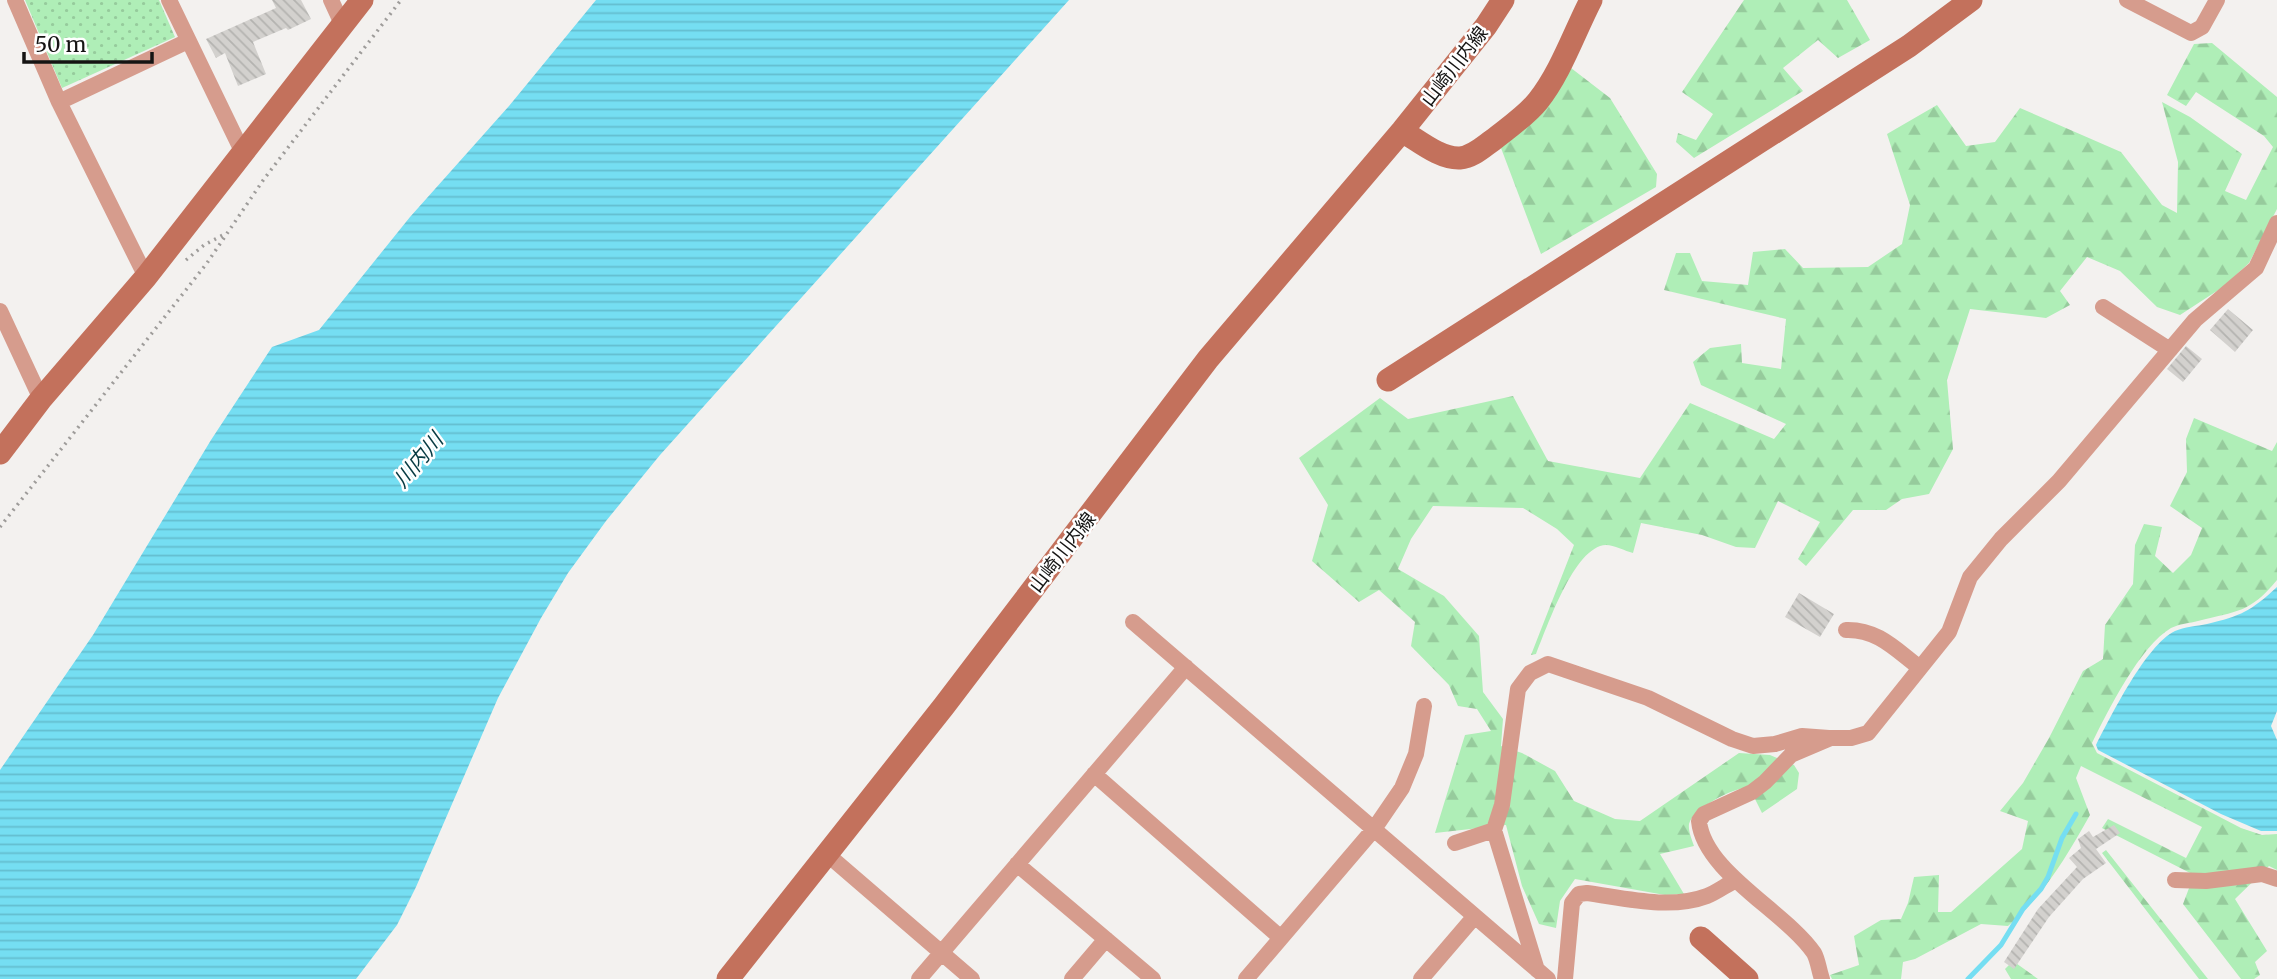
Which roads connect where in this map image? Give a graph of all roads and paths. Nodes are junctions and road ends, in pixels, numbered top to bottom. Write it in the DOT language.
graph roads {
  1 [pos="15,0"];
  2 [pos="169,0"];
  3 [pos="331,0"];
  4 [pos="362,0"];
  5 [pos="401,0"];
  6 [pos="1503,0"];
  7 [pos="1591,0"];
  8 [pos="1971,0"];
  9 [pos="2127,0"];
  10 [pos="2217,0"];
  11 [pos="342,24"];
  12 [pos="188,41"];
  13 [pos="59,102"];
  14 [pos="1402,131"];
  15 [pos="243,153"];
  16 [pos="2277,223"];
  17 [pos="146,277"];
  18 [pos="2103,307"];
  19 [pos="0,311"];
  20 [pos="2170,350"];
  21 [pos="1388,380"];
  22 [pos="41,399"];
  23 [pos="0,453"];
  24 [pos="0,527"];
  25 [pos="1133,622"];
  26 [pos="1846,630"];
  27 [pos="1186,667"];
  28 [pos="1920,668"];
  29 [pos="1424,706"];
  30 [pos="1831,738"];
  31 [pos="1094,774"];
  32 [pos="1374,830"];
  33 [pos="1494,830"];
  34 [pos="1455,843"];
  35 [pos="828,855"];
  36 [pos="1017,864"];
  37 [pos="2277,879"];
  38 [pos="1736,880"];
  39 [pos="2175,880"];
  40 [pos="1475,916"];
  41 [pos="1281,938"];
  42 [pos="1701,938"];
  43 [pos="1106,939"];
  44 [pos="941,953"];
  45 [pos="1543,974"];
  46 [pos="728,979"];
  47 [pos="919,979"];
  48 [pos="972,979"];
  49 [pos="1072,979"];
  50 [pos="1153,979"];
  51 [pos="1246,979"];
  52 [pos="1421,979"];
  53 [pos="1564,979"];
  54 [pos="1747,979"];
  55 [pos="1822,979"];
  1 -- 13 [label="street"];
  2 -- 12 [label="street"];
  3 -- 11 [label="street"];
  4 -- 11 [label="main road"];
  5 -- 24 [label="path"];
  6 -- 14 [label="main road, 山崎川内線"];
  7 -- 14 [label="main road"];
  8 -- 21 [label="main road"];
  9 -- 10 [label="street"];
  11 -- 15 [label="main road"];
  12 -- 13 [label="street"];
  12 -- 15 [label="street"];
  13 -- 17 [label="street"];
  14 -- 35 [label="main road, 山崎川内線"];
  15 -- 17 [label="main road"];
  16 -- 20 [label="street"];
  17 -- 22 [label="main road"];
  18 -- 20 [label="street"];
  19 -- 22 [label="street"];
  20 -- 28 [label="street"];
  22 -- 23 [label="main road"];
  25 -- 27 [label="street"];
  26 -- 28 [label="street"];
  27 -- 31 [label="street"];
  27 -- 32 [label="street"];
  28 -- 30 [label="street"];
  29 -- 32 [label="street"];
  30 -- 33 [label="street"];
  30 -- 38 [label="street"];
  31 -- 36 [label="street"];
  31 -- 41 [label="street"];
  32 -- 40 [label="street"];
  32 -- 41 [label="street"];
  33 -- 34 [label="street"];
  33 -- 45 [label="street"];
  35 -- 44 [label="street"];
  35 -- 46 [label="main road, 山崎川内線"];
  36 -- 43 [label="street"];
  36 -- 44 [label="street"];
  37 -- 39 [label="street"];
  38 -- 53 [label="street"];
  38 -- 55 [label="street"];
  40 -- 45 [label="street"];
  40 -- 52 [label="street"];
  41 -- 51 [label="street"];
  42 -- 54 [label="main road"];
  43 -- 49 [label="street"];
  43 -- 50 [label="street"];
  44 -- 47 [label="street"];
  44 -- 48 [label="street"];
}
